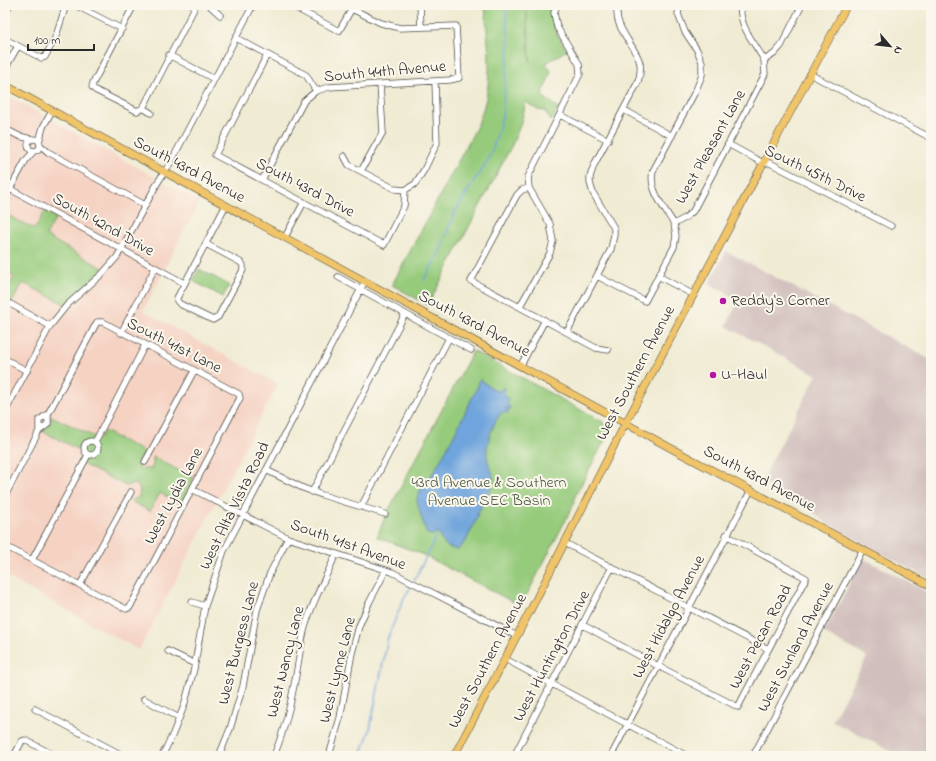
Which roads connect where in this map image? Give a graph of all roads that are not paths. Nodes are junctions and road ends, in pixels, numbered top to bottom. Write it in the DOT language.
graph roads {
  1 [pos="9,5"];
  2 [pos="66,5"];
  3 [pos="75,5"];
  4 [pos="134,5"];
  5 [pos="196,5"];
  6 [pos="209,5"];
  7 [pos="253,5"];
  8 [pos="420,5"];
  9 [pos="557,5"];
  10 [pos="680,5"];
  11 [pos="802,5"];
  12 [pos="847,5"];
  13 [pos="293,6"];
  14 [pos="741,6"];
  15 [pos="353,7"];
  16 [pos="617,8"];
  17 [pos="220,15"];
  18 [pos="5,16"];
  19 [pos="421,27"];
  20 [pos="122,29"];
  21 [pos="236,38"];
  22 [pos="5,39"];
  23 [pos="18,46"];
  24 [pos="169,55"];
  25 [pos="267,55"];
  26 [pos="764,60"];
  27 [pos="5,69"];
  28 [pos="810,74"];
  29 [pos="214,79"];
  30 [pos="435,81"];
  31 [pos="380,84"];
  32 [pos="5,85"];
  33 [pos="316,91"];
  34 [pos="143,108"];
  35 [pos="624,110"];
  36 [pos="52,111"];
  37 [pos="152,113"];
  38 [pos="560,115"];
  39 [pos="43,127"];
  40 [pos="5,129"];
  41 [pos="19,136"];
  42 [pos="672,136"];
  43 [pos="931,138"];
  44 [pos="32,139"];
  45 [pos="608,140"];
  46 [pos="728,144"];
  47 [pos="28,146"];
  48 [pos="38,147"];
  49 [pos="344,156"];
  50 [pos="26,160"];
  51 [pos="763,163"];
  52 [pos="361,171"];
  53 [pos="164,172"];
  54 [pos="262,180"];
  55 [pos="529,188"];
  56 [pos="10,189"];
  57 [pos="405,190"];
  58 [pos="5,198"];
  59 [pos="304,202"];
  60 [pos="145,205"];
  61 [pos="226,205"];
  62 [pos="674,224"];
  63 [pos="891,226"];
  64 [pos="284,238"];
  65 [pos="206,244"];
  66 [pos="121,250"];
  67 [pos="155,268"];
  68 [pos="597,276"];
  69 [pos="658,276"];
  70 [pos="338,277"];
  71 [pos="365,281"];
  72 [pos="184,284"];
  73 [pos="360,290"];
  74 [pos="694,295"];
  75 [pos="5,301"];
  76 [pos="520,306"];
  77 [pos="405,314"];
  78 [pos="545,320"];
  79 [pos="50,326"];
  80 [pos="567,332"];
  81 [pos="121,333"];
  82 [pos="449,338"];
  83 [pos="146,345"];
  84 [pos="471,350"];
  85 [pos="608,350"];
  86 [pos="5,359"];
  87 [pos="521,365"];
  88 [pos="194,370"];
  89 [pos="27,371"];
  90 [pos="239,394"];
  91 [pos="5,412"];
  92 [pos="48,414"];
  93 [pos="625,423"];
  94 [pos="39,431"];
  95 [pos="95,442"];
  96 [pos="88,455"];
  97 [pos="145,462"];
  98 [pos="266,470"];
  99 [pos="192,489"];
  100 [pos="751,490"];
  101 [pos="131,492"];
  102 [pos="312,492"];
  103 [pos="5,496"];
  104 [pos="361,507"];
  105 [pos="385,514"];
  106 [pos="242,515"];
  107 [pos="726,535"];
  108 [pos="288,538"];
  109 [pos="565,543"];
  110 [pos="5,546"];
  111 [pos="863,550"];
  112 [pos="336,554"];
  113 [pos="32,560"];
  114 [pos="612,567"];
  115 [pos="386,570"];
  116 [pos="80,586"];
  117 [pos="931,586"];
  118 [pos="192,602"];
  119 [pos="205,606"];
  120 [pos="689,607"];
  121 [pos="583,625"];
  122 [pos="517,636"];
  123 [pos="768,649"];
  124 [pos="168,651"];
  125 [pos="505,659"];
  126 [pos="195,664"];
  127 [pos="658,666"];
  128 [pos="552,684"];
  129 [pos="144,700"];
  130 [pos="36,709"];
  131 [pos="179,718"];
  132 [pos="628,724"];
  133 [pos="115,754"];
  134 [pos="14,756"];
  135 [pos="56,756"];
  136 [pos="124,756"];
  137 [pos="162,756"];
  138 [pos="219,756"];
  139 [pos="274,756"];
  140 [pos="329,756"];
  141 [pos="454,756"];
  142 [pos="514,756"];
  143 [pos="611,756"];
  144 [pos="687,756"];
  145 [pos="753,756"];
  1 -- 18 [label="street"];
  2 -- 23 [label="street"];
  3 -- 20 [label="street"];
  4 -- 20 [label="street"];
  5 -- 24 [label="street"];
  6 -- 17 [label="street"];
  7 -- 21 [label="street"];
  8 -- 19 [label="street"];
  9 -- 38 [label="street"];
  10 -- 42 [label="street"];
  11 -- 26 [label="street"];
  12 -- 28 [label="main road, West Southern Avenue"];
  13 -- 15 [label="street"];
  14 -- 26 [label="street"];
  15 -- 19 [label="street"];
  16 -- 35 [label="street"];
  19 -- 30 [label="street, South 44th Avenue"];
  20 -- 34 [label="street"];
  21 -- 25 [label="street, South 44th Avenue"];
  21 -- 29 [label="street"];
  22 -- 23 [label="street"];
  23 -- 27 [label="street"];
  24 -- 29 [label="street"];
  24 -- 34 [label="street"];
  25 -- 33 [label="street, South 44th Avenue"];
  25 -- 54 [label="street, South 43rd Drive"];
  26 -- 46 [label="street, West Pleasant Lane"];
  28 -- 43 [label="street"];
  28 -- 51 [label="main road, West Southern Avenue"];
  29 -- 53 [label="street"];
  30 -- 31 [label="street, South 44th Avenue"];
  30 -- 57 [label="street"];
  31 -- 33 [label="street, South 44th Avenue"];
  31 -- 52 [label="street"];
  32 -- 36 [label="main road, South 43rd Avenue"];
  33 -- 54 [label="street"];
  34 -- 37 [label="street"];
  35 -- 42 [label="street"];
  35 -- 45 [label="street"];
  36 -- 39 [label="street"];
  36 -- 53 [label="main road, South 43rd Avenue"];
  38 -- 45 [label="street"];
  38 -- 55 [label="street"];
  39 -- 44 [label="street"];
  39 -- 48 [label="street"];
  40 -- 41 [label="street"];
  41 -- 44 [label="street"];
  41 -- 47 [label="street"];
  42 -- 62 [label="street"];
  44 -- 47 [label="street"];
  44 -- 48 [label="street"];
  45 -- 68 [label="street"];
  46 -- 51 [label="street, South 45th Drive"];
  46 -- 62 [label="street, West Pleasant Lane"];
  47 -- 48 [label="street"];
  47 -- 50 [label="street"];
  48 -- 50 [label="street"];
  48 -- 60 [label="street"];
  49 -- 52 [label="street"];
  50 -- 56 [label="street"];
  51 -- 63 [label="street, South 45th Drive"];
  51 -- 74 [label="main road, West Southern Avenue"];
  52 -- 57 [label="street"];
  53 -- 60 [label="street"];
  53 -- 61 [label="main road, South 43rd Avenue"];
  54 -- 59 [label="street, South 43rd Drive"];
  55 -- 76 [label="street"];
  55 -- 76 [label="street"];
  56 -- 58 [label="street"];
  56 -- 66 [label="street, South 42nd Drive"];
  57 -- 59 [label="street, South 43rd Drive"];
  59 -- 64 [label="street"];
  60 -- 66 [label="street"];
  61 -- 64 [label="main road, South 43rd Avenue"];
  61 -- 65 [label="street"];
  62 -- 69 [label="street, West Pleasant Lane"];
  64 -- 71 [label="main road, South 43rd Avenue"];
  65 -- 72 [label="street"];
  65 -- 72 [label="street"];
  66 -- 67 [label="street, South 42nd Drive"];
  66 -- 79 [label="street"];
  67 -- 72 [label="street, South 42nd Drive"];
  67 -- 81 [label="street"];
  68 -- 69 [label="street, West Pleasant Lane"];
  68 -- 80 [label="street"];
  69 -- 74 [label="street"];
  70 -- 73 [label="street, South 43rd Avenue"];
  71 -- 73 [label="street, West Alta Vista Road"];
  71 -- 87 [label="main road, South 43rd Avenue"];
  73 -- 77 [label="street, South 43rd Avenue"];
  73 -- 98 [label="street, West Alta Vista Road"];
  74 -- 93 [label="main road, West Southern Avenue"];
  75 -- 79 [label="street"];
  76 -- 78 [label="street"];
  77 -- 82 [label="street, South 43rd Avenue"];
  77 -- 102 [label="street"];
  78 -- 80 [label="street"];
  78 -- 87 [label="street"];
  79 -- 89 [label="street"];
  80 -- 85 [label="street"];
  81 -- 83 [label="street, South 41st Lane"];
  81 -- 92 [label="street, South 41st Lane"];
  82 -- 84 [label="street, South 43rd Avenue"];
  82 -- 104 [label="street"];
  83 -- 88 [label="street, South 41st Lane"];
  83 -- 95 [label="street"];
  86 -- 89 [label="street"];
  87 -- 93 [label="main road, South 43rd Avenue"];
  88 -- 90 [label="street, South 41st Lane"];
  88 -- 97 [label="street"];
  89 -- 91 [label="street"];
  90 -- 99 [label="street, West Lydia Lane"];
  92 -- 94 [label="street"];
  92 -- 94 [label="street"];
  93 -- 100 [label="main road, South 43rd Avenue"];
  93 -- 109 [label="main road, West Southern Avenue"];
  94 -- 103 [label="street"];
  95 -- 96 [label="street"];
  95 -- 96 [label="street"];
  96 -- 113 [label="street"];
  98 -- 102 [label="street"];
  98 -- 106 [label="street, West Alta Vista Road"];
  99 -- 106 [label="street, South 41st Avenue"];
  99 -- 116 [label="street, West Lydia Lane"];
  100 -- 107 [label="street, West Hidalgo Avenue"];
  100 -- 111 [label="main road, South 43rd Avenue"];
  101 -- 116 [label="street"];
  102 -- 104 [label="street"];
  104 -- 105 [label="street"];
  106 -- 108 [label="street, South 41st Avenue"];
  106 -- 119 [label="street, West Alta Vista Road"];
  107 -- 120 [label="street, West Hidalgo Avenue"];
  107 -- 123 [label="street, West Pecan Road"];
  108 -- 112 [label="street, South 41st Avenue"];
  108 -- 138 [label="street, West Burgess Lane"];
  109 -- 114 [label="street"];
  109 -- 122 [label="main road, West Southern Avenue"];
  110 -- 113 [label="street"];
  111 -- 117 [label="main road, South 43rd Avenue"];
  111 -- 145 [label="street, West Sunland Avenue"];
  112 -- 115 [label="street, South 41st Avenue"];
  112 -- 139 [label="street, West Nancy Lane"];
  113 -- 116 [label="street"];
  114 -- 120 [label="street"];
  114 -- 121 [label="street, West Huntington Drive"];
  115 -- 122 [label="street, South 41st Avenue"];
  115 -- 140 [label="street, West Lynne Lane"];
  118 -- 119 [label="street"];
  119 -- 126 [label="street, West Alta Vista Road"];
  120 -- 123 [label="street"];
  120 -- 127 [label="street, West Hidalgo Avenue"];
  121 -- 127 [label="street"];
  121 -- 128 [label="street, West Huntington Drive"];
  122 -- 125 [label="main road, West Southern Avenue"];
  123 -- 127 [label="street, West Pecan Road"];
  124 -- 126 [label="street"];
  125 -- 128 [label="street"];
  125 -- 141 [label="main road, West Southern Avenue"];
  126 -- 131 [label="street, West Alta Vista Road"];
  127 -- 132 [label="street, West Hidalgo Avenue"];
  128 -- 132 [label="street"];
  128 -- 142 [label="street, West Huntington Drive"];
  129 -- 131 [label="street"];
  130 -- 133 [label="street"];
  131 -- 137 [label="street, West Alta Vista Road"];
  132 -- 143 [label="street, West Hidalgo Avenue"];
  132 -- 144 [label="street"];
  133 -- 136 [label="street"];
  134 -- 135 [label="street"];
}
